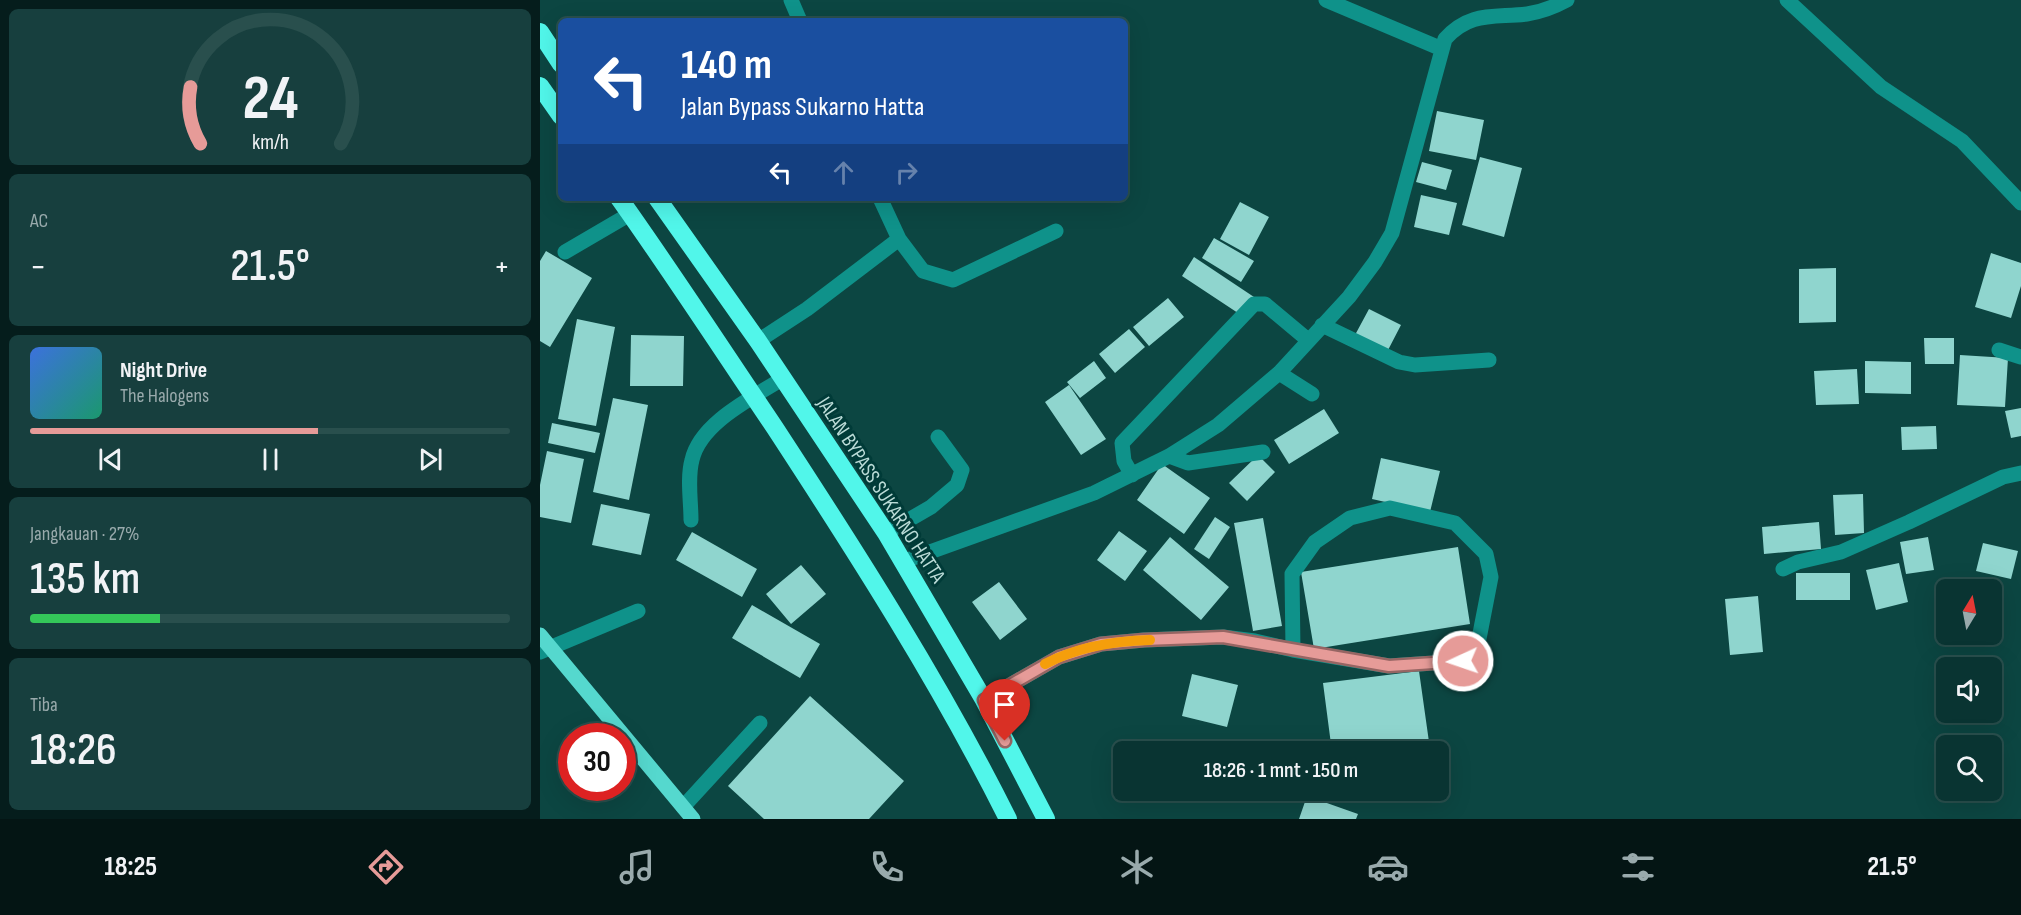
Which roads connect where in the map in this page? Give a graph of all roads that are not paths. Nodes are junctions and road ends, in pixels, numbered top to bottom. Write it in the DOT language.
graph roads {
  1 [pos="791,0"];
  2 [pos="1326,0"];
  3 [pos="1567,0"];
  4 [pos="1787,0"];
  5 [pos="799,18"];
  6 [pos="540,32"];
  7 [pos="1442,49"];
  8 [pos="558,59"];
  9 [pos="540,86"];
  10 [pos="558,112"];
  11 [pos="621,201"];
  12 [pos="659,201"];
  13 [pos="881,201"];
  14 [pos="2021,203"];
  15 [pos="630,214"];
  16 [pos="1056,231"];
  17 [pos="899,239"];
  18 [pos="565,252"];
  19 [pos="727,296"];
  20 [pos="699,313"];
  21 [pos="1322,325"];
  22 [pos="1308,340"];
  23 [pos="758,341"];
  24 [pos="1999,350"];
  25 [pos="2021,357"];
  26 [pos="1489,360"];
  27 [pos="1279,373"];
  28 [pos="782,379"];
  29 [pos="1312,394"];
  30 [pos="754,397"];
  31 [pos="938,437"];
  32 [pos="1263,452"];
  33 [pos="1169,456"];
  34 [pos="2021,473"];
  35 [pos="1132,475"];
  36 [pos="691,520"];
  37 [pos="886,533"];
  38 [pos="902,562"];
  39 [pos="1783,568"];
  40 [pos="638,610"];
  41 [pos="544,644"];
  42 [pos="1293,650"];
  43 [pos="984,700"];
  44 [pos="759,723"];
  45 [pos="688,813"];
  46 [pos="1008,819"];
  47 [pos="1046,819"];
  1 -- 5 [label="street"];
  2 -- 7 [label="street"];
  3 -- 7 [label="street"];
  4 -- 14 [label="street"];
  6 -- 8 [label="highway"];
  7 -- 21 [label="street"];
  9 -- 10 [label="highway"];
  11 -- 15 [label="highway"];
  12 -- 19 [label="highway, JALAN BYPASS SUKARNO HATTA"];
  13 -- 17 [label="street"];
  15 -- 18 [label="street"];
  15 -- 20 [label="highway"];
  16 -- 17 [label="street"];
  17 -- 23 [label="street"];
  19 -- 20 [label="highway"];
  19 -- 23 [label="highway, JALAN BYPASS SUKARNO HATTA"];
  20 -- 30 [label="highway"];
  21 -- 22 [label="street"];
  21 -- 26 [label="street"];
  22 -- 27 [label="street"];
  22 -- 35 [label="street"];
  23 -- 28 [label="highway, JALAN BYPASS SUKARNO HATTA"];
  24 -- 25 [label="street"];
  27 -- 29 [label="street"];
  27 -- 33 [label="street"];
  28 -- 30 [label="street"];
  28 -- 37 [label="highway, JALAN BYPASS SUKARNO HATTA"];
  30 -- 36 [label="street"];
  30 -- 46 [label="highway"];
  31 -- 37 [label="street"];
  32 -- 33 [label="street"];
  33 -- 35 [label="street"];
  34 -- 39 [label="street"];
  35 -- 38 [label="street"];
  37 -- 38 [label="highway, JALAN BYPASS SUKARNO HATTA"];
  38 -- 43 [label="highway, JALAN BYPASS SUKARNO HATTA"];
  40 -- 41 [label="street"];
  41 -- 45 [label="main road"];
  42 -- 42 [label="street"];
  42 -- 43 [label="street"];
  43 -- 47 [label="highway, JALAN BYPASS SUKARNO HATTA"];
  44 -- 45 [label="street"];
}
